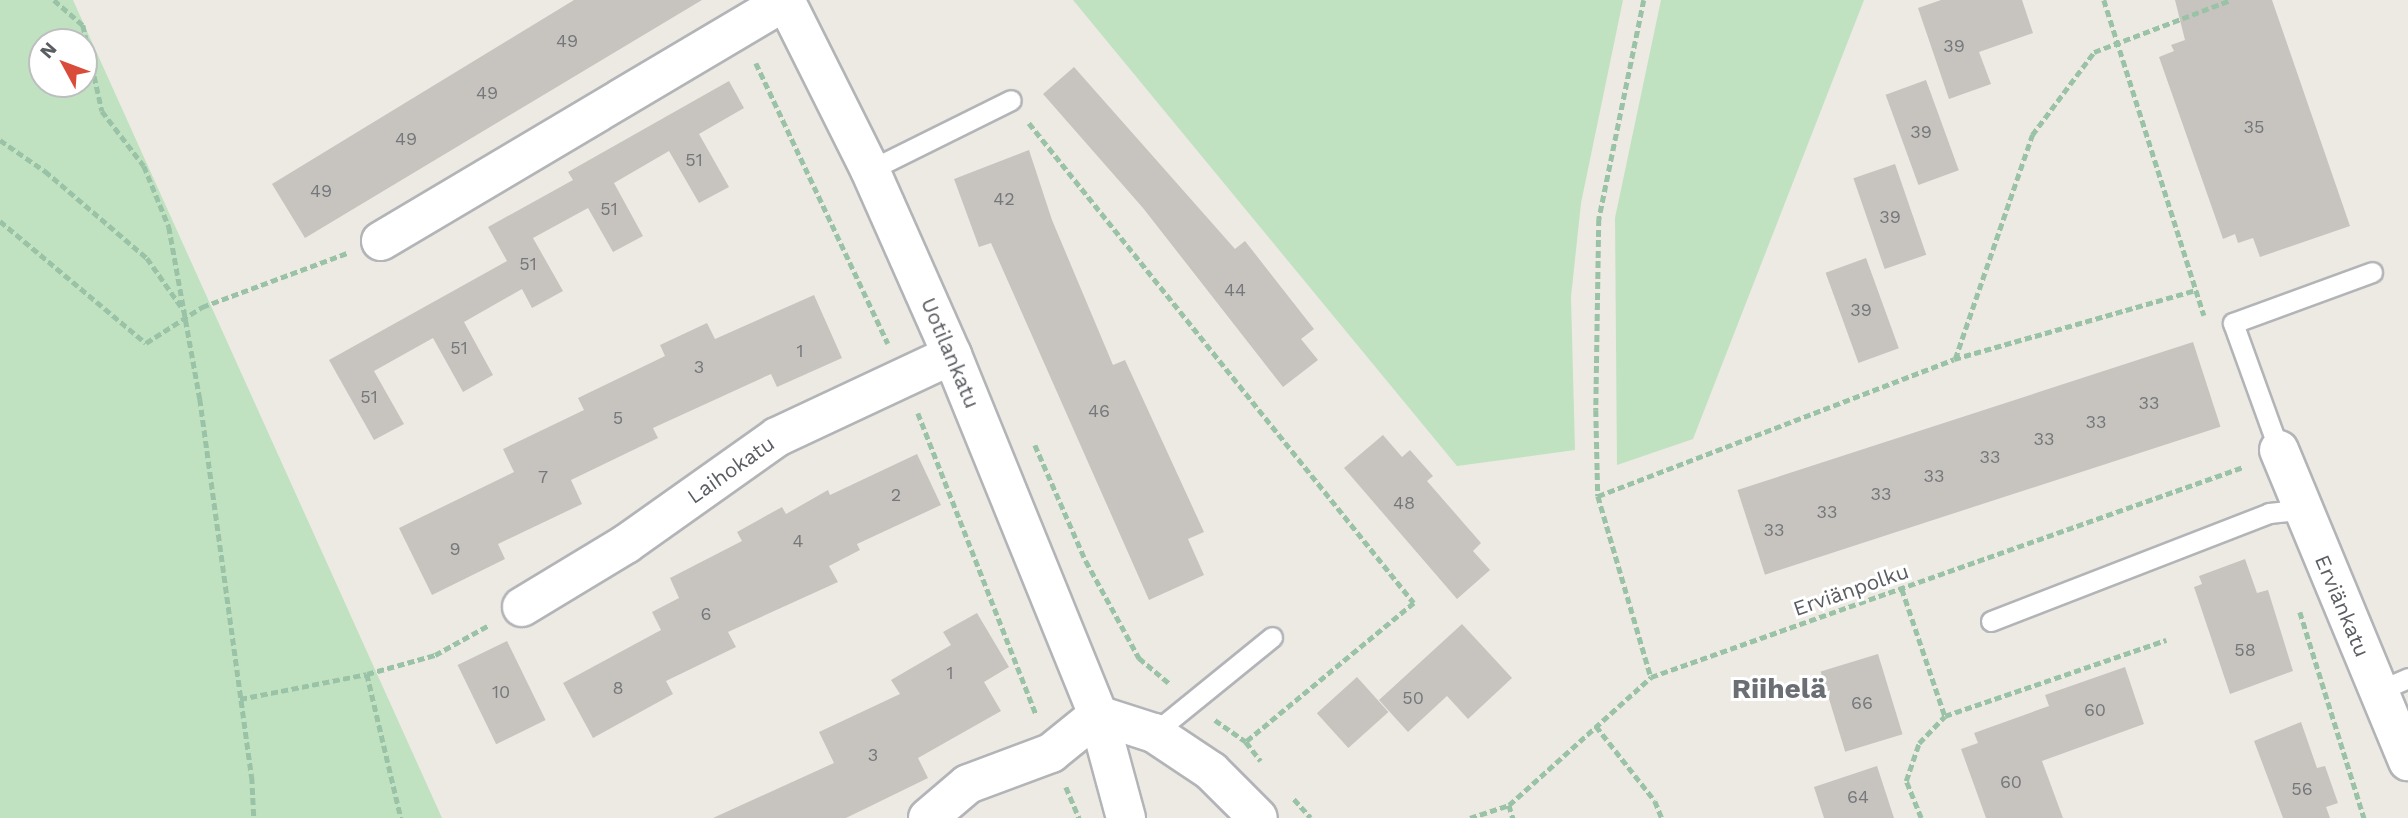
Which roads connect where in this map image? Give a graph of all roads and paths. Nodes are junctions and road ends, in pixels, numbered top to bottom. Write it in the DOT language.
graph roads {
  1 [pos="54,0"];
  2 [pos="785,0"];
  3 [pos="1644,0"];
  4 [pos="2104,0"];
  5 [pos="2231,0"];
  6 [pos="2120,42"];
  7 [pos="1011,100"];
  8 [pos="0,140"];
  9 [pos="870,170"];
  10 [pos="0,221"];
  11 [pos="381,241"];
  12 [pos="2372,272"];
  13 [pos="2196,290"];
  14 [pos="188,316"];
  15 [pos="2208,330"];
  16 [pos="952,355"];
  17 [pos="1954,359"];
  18 [pos="1029,433"];
  19 [pos="2279,450"];
  20 [pos="1598,496"];
  21 [pos="2301,510"];
  22 [pos="1902,589"];
  23 [pos="2298,606"];
  24 [pos="522,607"];
  25 [pos="1991,621"];
  26 [pos="1272,637"];
  27 [pos="2166,640"];
  28 [pos="367,674"];
  29 [pos="1651,677"];
  30 [pos="2393,685"];
  31 [pos="240,699"];
  32 [pos="1191,702"];
  33 [pos="1098,715"];
  34 [pos="1945,716"];
  35 [pos="1596,726"];
  36 [pos="1154,733"];
  37 [pos="1246,743"];
  38 [pos="2408,761"];
  39 [pos="1266,768"];
  40 [pos="1211,771"];
  41 [pos="1509,805"];
  42 [pos="254,818"];
  43 [pos="401,818"];
  44 [pos="928,818"];
  45 [pos="1126,818"];
  46 [pos="1258,818"];
  47 [pos="1470,818"];
  48 [pos="1513,818"];
  49 [pos="1662,818"];
  50 [pos="1921,818"];
  51 [pos="2364,818"];
  1 -- 14 [label="path"];
  2 -- 9 [label="street, Uotilankatu"];
  2 -- 11 [label="street"];
  3 -- 20 [label="path"];
  4 -- 6 [label="path"];
  5 -- 6 [label="path"];
  6 -- 13 [label="path"];
  6 -- 17 [label="path"];
  7 -- 9 [label="lane"];
  7 -- 37 [label="path"];
  8 -- 14 [label="path"];
  9 -- 16 [label="street, Uotilankatu"];
  10 -- 14 [label="path"];
  11 -- 14 [label="path"];
  12 -- 19 [label="lane"];
  13 -- 15 [label="path"];
  13 -- 17 [label="path"];
  14 -- 31 [label="path"];
  16 -- 24 [label="street, Laihokatu"];
  16 -- 33 [label="street, Uotilankatu"];
  17 -- 20 [label="path"];
  18 -- 32 [label="path"];
  19 -- 21 [label="street, Erviänkatu"];
  19 -- 22 [label="path, Erviänpolku"];
  20 -- 29 [label="path"];
  21 -- 25 [label="lane"];
  21 -- 30 [label="street, Erviänkatu"];
  22 -- 29 [label="path, Erviänpolku"];
  22 -- 34 [label="path"];
  23 -- 51 [label="path"];
  24 -- 28 [label="path"];
  26 -- 32 [label="lane"];
  27 -- 34 [label="path"];
  28 -- 31 [label="path"];
  28 -- 43 [label="path"];
  29 -- 35 [label="path, Erviänpolku"];
  30 -- 38 [label="street, Erviänkatu"];
  31 -- 42 [label="path"];
  32 -- 36 [label="lane"];
  32 -- 37 [label="path"];
  33 -- 36 [label="street"];
  33 -- 44 [label="street"];
  33 -- 45 [label="street, Uotilankatu"];
  34 -- 50 [label="path"];
  35 -- 41 [label="path, Erviänpolku"];
  35 -- 49 [label="path"];
  36 -- 40 [label="street"];
  37 -- 39 [label="path"];
  37 -- 40 [label="path"];
  40 -- 46 [label="street"];
  41 -- 47 [label="path, Erviänpolku"];
  41 -- 48 [label="path"];
}
